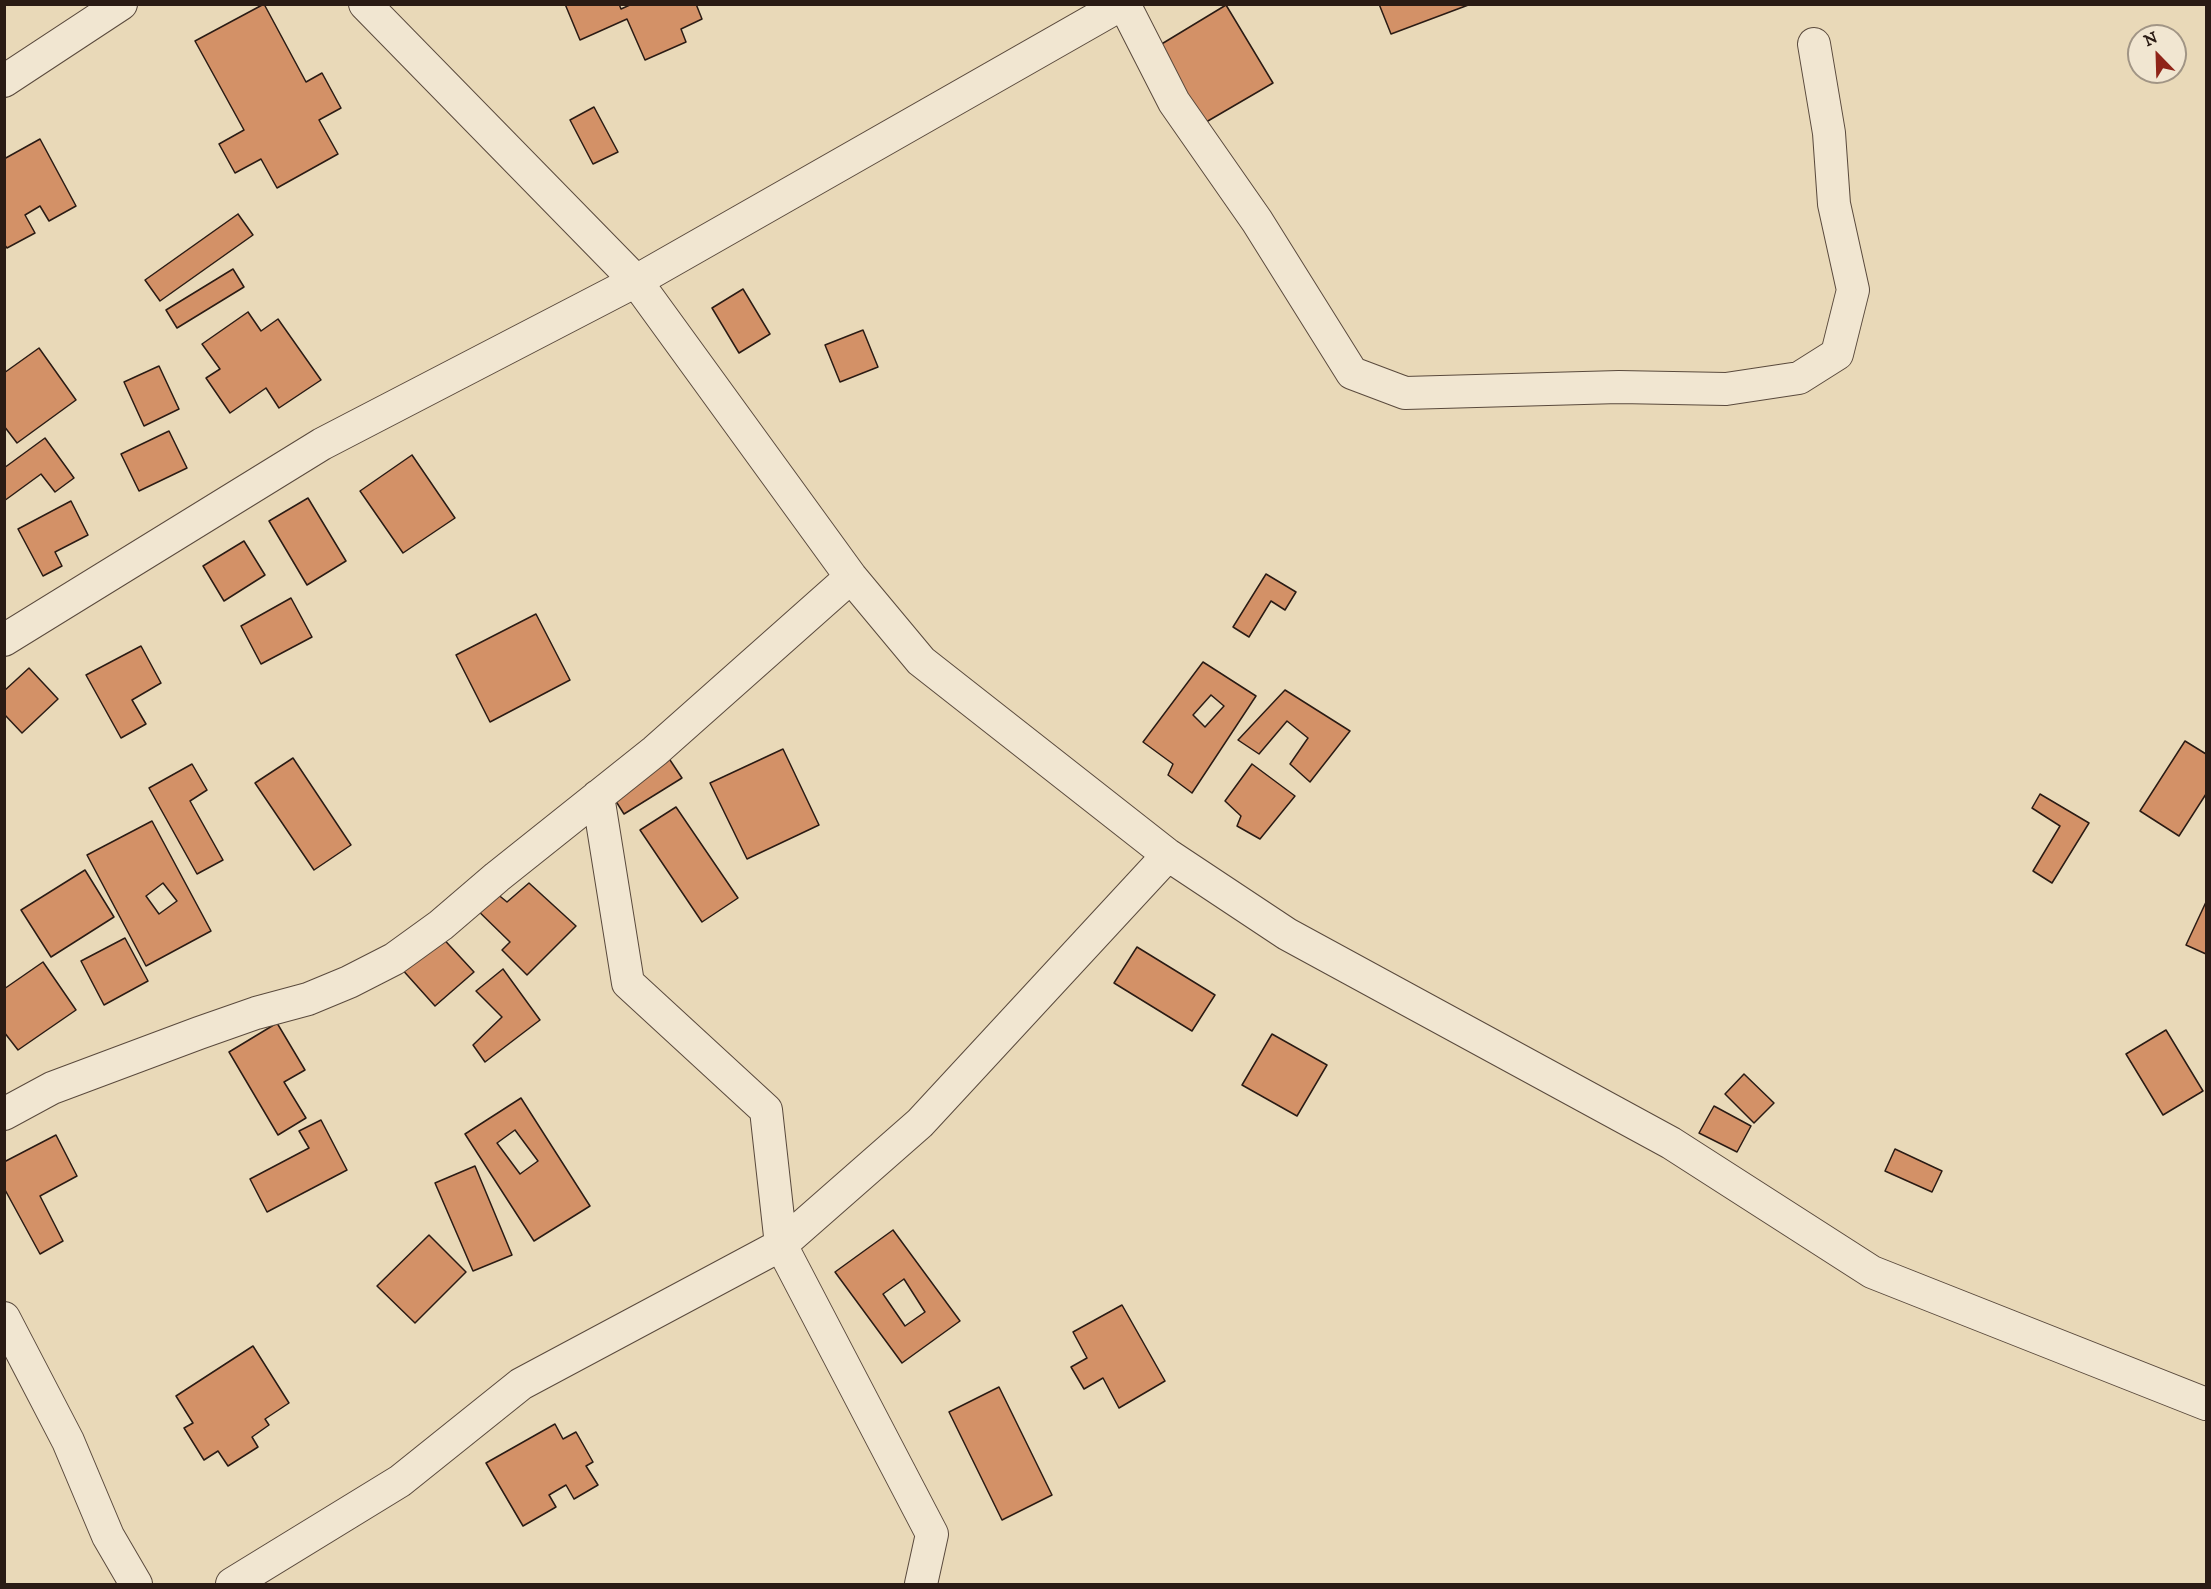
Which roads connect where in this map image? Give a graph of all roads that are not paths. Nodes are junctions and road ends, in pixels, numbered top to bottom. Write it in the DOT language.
graph roads {
  1 [pos="121,4"];
  2 [pos="365,4"];
  3 [pos="1123,4"];
  4 [pos="1814,44"];
  5 [pos="4,81"];
  6 [pos="636,281"];
  7 [pos="851,577"];
  8 [pos="4,640"];
  9 [pos="598,796"];
  10 [pos="1168,855"];
  11 [pos="4,1114"];
  12 [pos="781,1245"];
  13 [pos="4,1318"];
  14 [pos="2206,1404"];
  15 [pos="136,1584"];
  16 [pos="232,1584"];
  17 [pos="921,1584"];
  1 -- 5 [label="street"];
  2 -- 6 [label="street"];
  3 -- 4 [label="street"];
  3 -- 6 [label="street"];
  6 -- 7 [label="street"];
  6 -- 8 [label="street"];
  7 -- 9 [label="street"];
  7 -- 10 [label="street"];
  9 -- 11 [label="street"];
  9 -- 12 [label="street"];
  10 -- 12 [label="street"];
  10 -- 14 [label="street"];
  12 -- 16 [label="street"];
  12 -- 17 [label="street"];
  13 -- 15 [label="street"];
}
